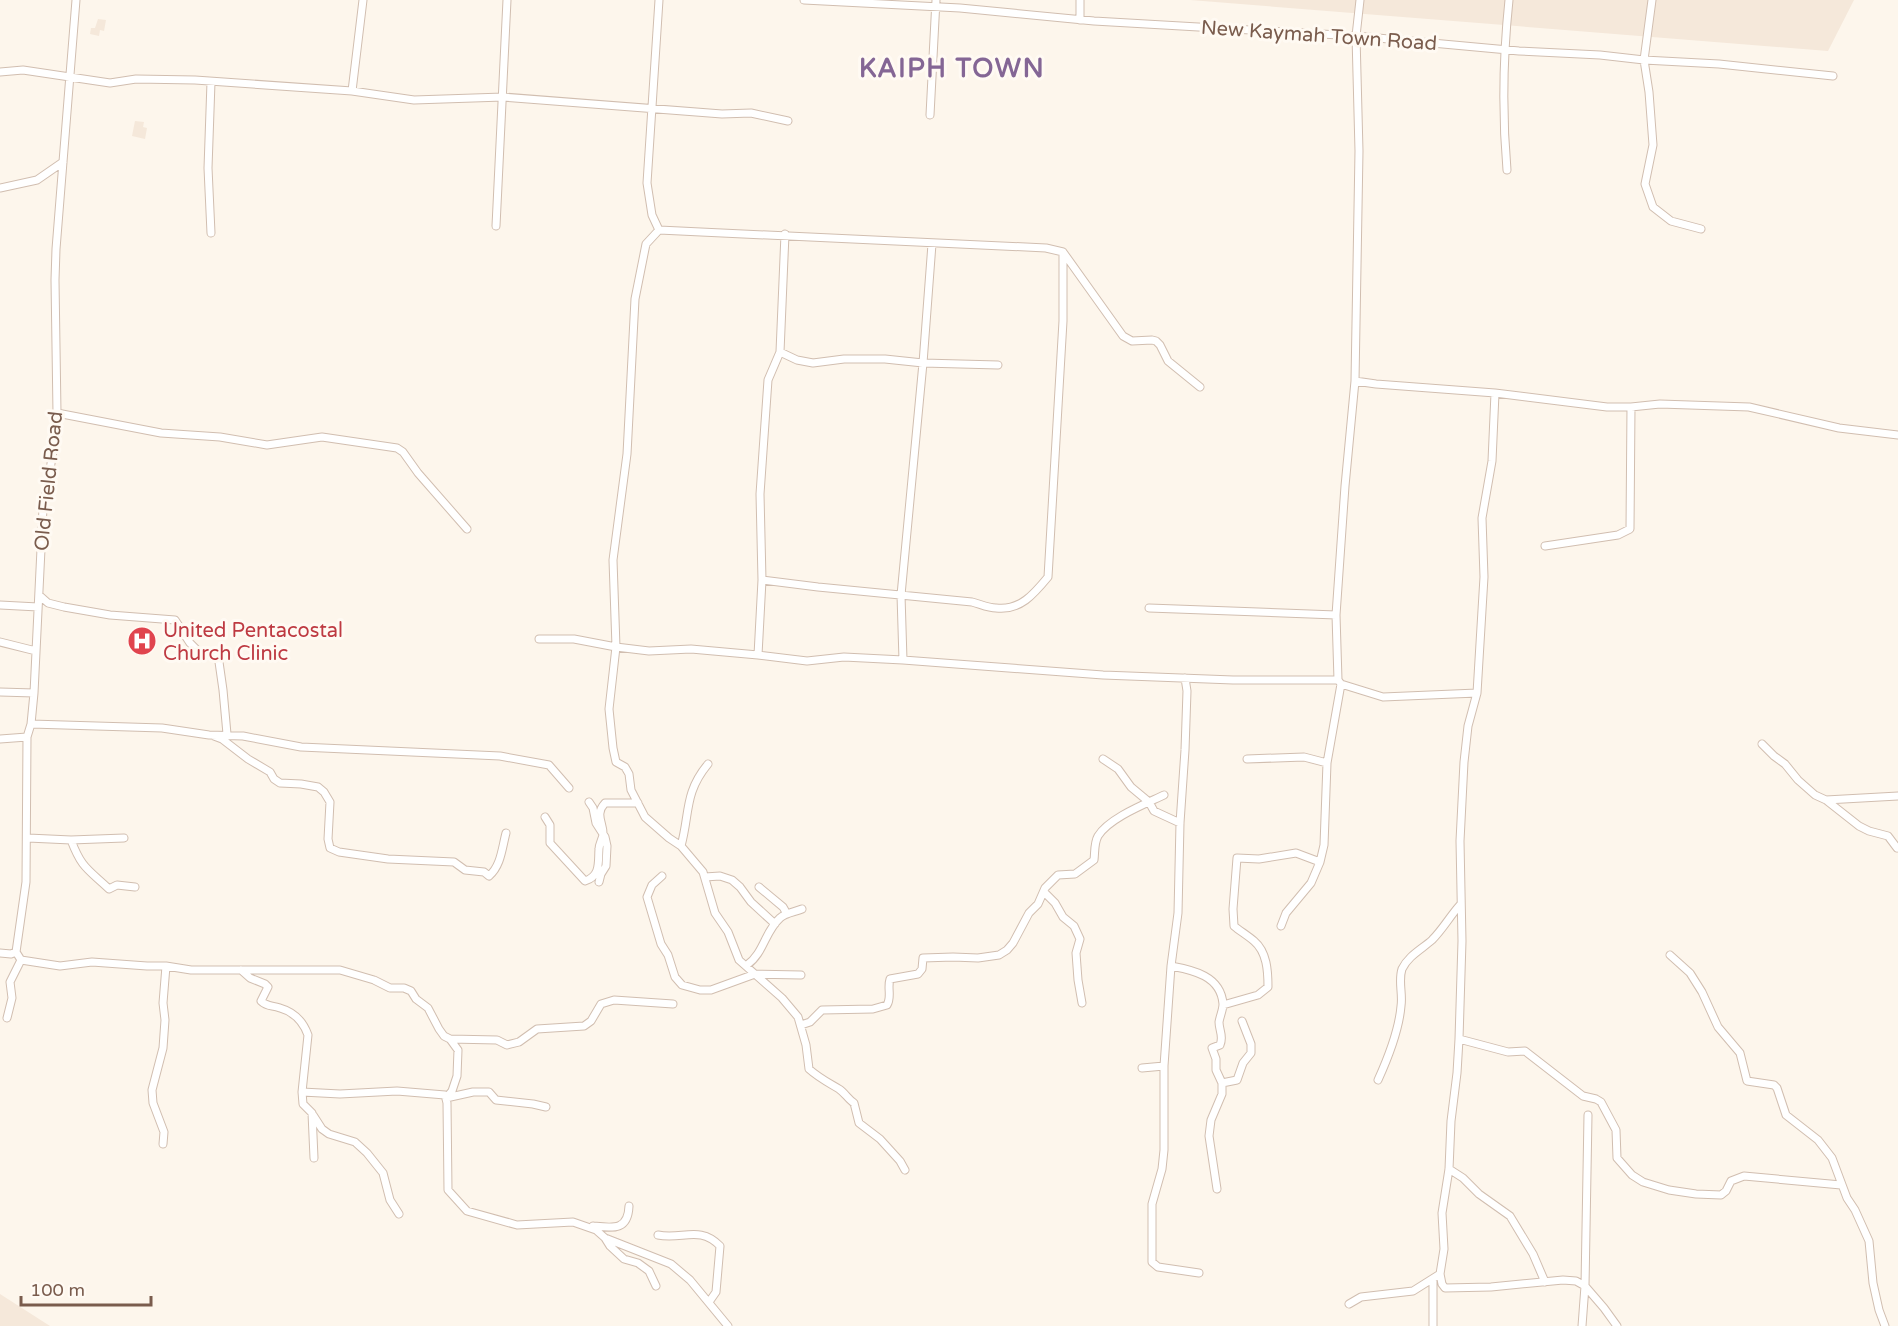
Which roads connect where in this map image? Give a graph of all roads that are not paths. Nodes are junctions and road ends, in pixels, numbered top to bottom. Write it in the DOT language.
graph roads {
  1 [pos="76,0"];
  2 [pos="363,0"];
  3 [pos="507,0"];
  4 [pos="659,0"];
  5 [pos="804,0"];
  6 [pos="1080,0"];
  7 [pos="1360,0"];
  8 [pos="1509,0"];
  9 [pos="1652,0"];
  10 [pos="937,3"];
  11 [pos="1080,20"];
  12 [pos="1356,36"];
  13 [pos="1504,49"];
  14 [pos="1644,60"];
  15 [pos="0,72"];
  16 [pos="1833,76"];
  17 [pos="70,77"];
  18 [pos="211,82"];
  19 [pos="352,91"];
  20 [pos="502,97"];
  21 [pos="652,110"];
  22 [pos="930,115"];
  23 [pos="788,121"];
  24 [pos="63,162"];
  25 [pos="1507,170"];
  26 [pos="0,188"];
  27 [pos="496,226"];
  28 [pos="1701,229"];
  29 [pos="659,230"];
  30 [pos="211,233"];
  31 [pos="785,234"];
  32 [pos="932,244"];
  33 [pos="1063,252"];
  34 [pos="780,352"];
  35 [pos="923,363"];
  36 [pos="998,365"];
  37 [pos="1355,381"];
  38 [pos="1200,387"];
  39 [pos="1495,393"];
  40 [pos="1631,407"];
  41 [pos="57,413"];
  42 [pos="1898,435"];
  43 [pos="467,529"];
  44 [pos="1545,546"];
  45 [pos="762,580"];
  46 [pos="39,595"];
  47 [pos="902,595"];
  48 [pos="0,605"];
  49 [pos="39,607"];
  50 [pos="1149,608"];
  51 [pos="1336,615"];
  52 [pos="539,639"];
  53 [pos="0,642"];
  54 [pos="616,647"];
  55 [pos="36,651"];
  56 [pos="758,655"];
  57 [pos="903,660"];
  58 [pos="1185,678"];
  59 [pos="1339,682"];
  60 [pos="0,692"];
  61 [pos="34,693"];
  62 [pos="1477,693"];
  63 [pos="31,724"];
  64 [pos="227,734"];
  65 [pos="209,735"];
  66 [pos="27,737"];
  67 [pos="0,740"];
  68 [pos="1762,744"];
  69 [pos="1103,759"];
  70 [pos="1247,759"];
  71 [pos="1327,763"];
  72 [pos="708,764"];
  73 [pos="569,788"];
  74 [pos="1164,795"];
  75 [pos="1898,796"];
  76 [pos="1826,800"];
  77 [pos="589,802"];
  78 [pos="1149,802"];
  79 [pos="638,803"];
  80 [pos="545,817"];
  81 [pos="1180,823"];
  82 [pos="506,833"];
  83 [pos="603,834"];
  84 [pos="28,838"];
  85 [pos="124,838"];
  86 [pos="72,840"];
  87 [pos="681,846"];
  88 [pos="1897,848"];
  89 [pos="1320,862"];
  90 [pos="663,876"];
  91 [pos="705,877"];
  92 [pos="599,882"];
  93 [pos="135,887"];
  94 [pos="759,887"];
  95 [pos="1044,892"];
  96 [pos="1460,905"];
  97 [pos="802,909"];
  98 [pos="787,914"];
  99 [pos="774,924"];
  100 [pos="1281,926"];
  101 [pos="16,952"];
  102 [pos="0,953"];
  103 [pos="1670,956"];
  104 [pos="21,960"];
  105 [pos="747,965"];
  106 [pos="166,966"];
  107 [pos="1171,966"];
  108 [pos="241,970"];
  109 [pos="755,974"];
  110 [pos="801,975"];
  111 [pos="1082,1003"];
  112 [pos="673,1004"];
  113 [pos="1223,1005"];
  114 [pos="7,1018"];
  115 [pos="1242,1021"];
  116 [pos="801,1025"];
  117 [pos="450,1039"];
  118 [pos="1459,1039"];
  119 [pos="1164,1066"];
  120 [pos="1142,1068"];
  121 [pos="1378,1080"];
  122 [pos="1222,1083"];
  123 [pos="302,1092"];
  124 [pos="446,1098"];
  125 [pos="546,1107"];
  126 [pos="312,1113"];
  127 [pos="1588,1115"];
  128 [pos="163,1144"];
  129 [pos="314,1158"];
  130 [pos="1449,1169"];
  131 [pos="905,1170"];
  132 [pos="1841,1185"];
  133 [pos="1217,1189"];
  134 [pos="629,1206"];
  135 [pos="399,1214"];
  136 [pos="587,1226"];
  137 [pos="658,1235"];
  138 [pos="605,1238"];
  139 [pos="1199,1273"];
  140 [pos="1440,1274"];
  141 [pos="1433,1279"];
  142 [pos="1545,1282"];
  143 [pos="656,1286"];
  144 [pos="1585,1286"];
  145 [pos="708,1302"];
  146 [pos="1349,1304"];
  147 [pos="728,1326"];
  148 [pos="1433,1326"];
  149 [pos="1582,1326"];
  150 [pos="1617,1326"];
  151 [pos="1885,1326"];
  1 -- 17 [label="street, Old Field Road"];
  2 -- 19 [label="street"];
  3 -- 20 [label="street"];
  4 -- 21 [label="street"];
  5 -- 10 [label="street, New Kaymah Town Road"];
  6 -- 11 [label="street"];
  7 -- 12 [label="street"];
  8 -- 13 [label="street"];
  9 -- 14 [label="street"];
  10 -- 11 [label="street, New Kaymah Town Road"];
  10 -- 22 [label="street"];
  11 -- 12 [label="street, New Kaymah Town Road"];
  12 -- 13 [label="street, New Kaymah Town Road"];
  12 -- 37 [label="street"];
  13 -- 14 [label="street, New Kaymah Town Road"];
  13 -- 25 [label="street"];
  14 -- 16 [label="street, New Kaymah Town Road"];
  14 -- 28 [label="street"];
  15 -- 17 [label="street"];
  17 -- 18 [label="street"];
  17 -- 24 [label="street, Old Field Road"];
  18 -- 19 [label="street"];
  18 -- 30 [label="street"];
  19 -- 20 [label="street"];
  20 -- 21 [label="street"];
  20 -- 27 [label="street"];
  21 -- 23 [label="street"];
  21 -- 29 [label="street"];
  24 -- 26 [label="street"];
  24 -- 41 [label="street, Old Field Road"];
  29 -- 31 [label="street"];
  29 -- 54 [label="street"];
  31 -- 32 [label="street"];
  31 -- 34 [label="street"];
  32 -- 33 [label="street"];
  32 -- 35 [label="street"];
  33 -- 38 [label="street"];
  33 -- 47 [label="street"];
  34 -- 35 [label="street"];
  34 -- 45 [label="street"];
  35 -- 36 [label="street"];
  35 -- 47 [label="street"];
  37 -- 39 [label="street"];
  37 -- 51 [label="street"];
  39 -- 40 [label="street"];
  39 -- 62 [label="street"];
  40 -- 42 [label="street"];
  40 -- 44 [label="street"];
  41 -- 43 [label="street"];
  41 -- 46 [label="street, Old Field Road"];
  45 -- 47 [label="street"];
  45 -- 56 [label="street"];
  46 -- 49 [label="street, Old Field Road"];
  46 -- 64 [label="street"];
  47 -- 57 [label="street"];
  48 -- 49 [label="street"];
  49 -- 55 [label="street, Old Field Road"];
  50 -- 51 [label="street"];
  51 -- 59 [label="street"];
  52 -- 54 [label="street"];
  53 -- 55 [label="street"];
  54 -- 56 [label="street"];
  54 -- 79 [label="street"];
  55 -- 61 [label="street, Old Field Road"];
  56 -- 57 [label="street"];
  57 -- 58 [label="street"];
  58 -- 59 [label="street"];
  58 -- 81 [label="street"];
  59 -- 62 [label="street"];
  59 -- 71 [label="street"];
  60 -- 61 [label="street"];
  61 -- 63 [label="street, Old Field Road"];
  62 -- 96 [label="street"];
  63 -- 65 [label="street"];
  63 -- 66 [label="street, Old Field Road"];
  64 -- 65 [label="street"];
  64 -- 73 [label="street"];
  65 -- 82 [label="street"];
  66 -- 67 [label="street"];
  66 -- 84 [label="street, Old Field Road"];
  68 -- 76 [label="street"];
  69 -- 78 [label="street"];
  70 -- 71 [label="street"];
  71 -- 89 [label="street"];
  72 -- 87 [label="street"];
  74 -- 78 [label="street"];
  75 -- 76 [label="street"];
  76 -- 88 [label="street"];
  77 -- 83 [label="street"];
  78 -- 81 [label="street"];
  78 -- 95 [label="street"];
  79 -- 83 [label="street"];
  79 -- 87 [label="street"];
  80 -- 83 [label="street"];
  81 -- 107 [label="street"];
  83 -- 92 [label="street"];
  84 -- 86 [label="street"];
  84 -- 101 [label="street, Old Field Road"];
  85 -- 86 [label="street"];
  86 -- 93 [label="street"];
  87 -- 91 [label="street"];
  89 -- 100 [label="street"];
  89 -- 113 [label="street"];
  90 -- 109 [label="street"];
  91 -- 99 [label="street"];
  91 -- 105 [label="street"];
  94 -- 98 [label="street"];
  95 -- 111 [label="street"];
  95 -- 116 [label="street"];
  96 -- 118 [label="street"];
  96 -- 121 [label="street"];
  97 -- 98 [label="street"];
  98 -- 99 [label="street"];
  99 -- 105 [label="street"];
  101 -- 102 [label="street"];
  101 -- 104 [label="street"];
  103 -- 132 [label="street"];
  104 -- 106 [label="street"];
  104 -- 114 [label="street"];
  105 -- 109 [label="street"];
  106 -- 108 [label="street"];
  106 -- 128 [label="street"];
  107 -- 113 [label="street"];
  107 -- 119 [label="street"];
  108 -- 117 [label="street"];
  108 -- 123 [label="street"];
  109 -- 110 [label="street"];
  109 -- 116 [label="street"];
  112 -- 117 [label="street"];
  113 -- 122 [label="street"];
  115 -- 122 [label="street"];
  116 -- 131 [label="street"];
  117 -- 124 [label="street"];
  118 -- 130 [label="street"];
  118 -- 132 [label="street"];
  119 -- 120 [label="street"];
  119 -- 139 [label="street"];
  122 -- 133 [label="street"];
  123 -- 124 [label="street"];
  123 -- 126 [label="street"];
  124 -- 125 [label="street"];
  124 -- 136 [label="street"];
  126 -- 129 [label="street"];
  126 -- 135 [label="street"];
  127 -- 144 [label="street"];
  130 -- 140 [label="street"];
  130 -- 142 [label="street"];
  132 -- 151 [label="street"];
  134 -- 136 [label="street"];
  136 -- 138 [label="street"];
  137 -- 145 [label="street"];
  138 -- 143 [label="street"];
  138 -- 145 [label="street"];
  140 -- 141 [label="street"];
  140 -- 142 [label="street"];
  141 -- 146 [label="street"];
  141 -- 148 [label="street"];
  142 -- 144 [label="street"];
  144 -- 149 [label="street"];
  144 -- 150 [label="street"];
  145 -- 147 [label="street"];
}
